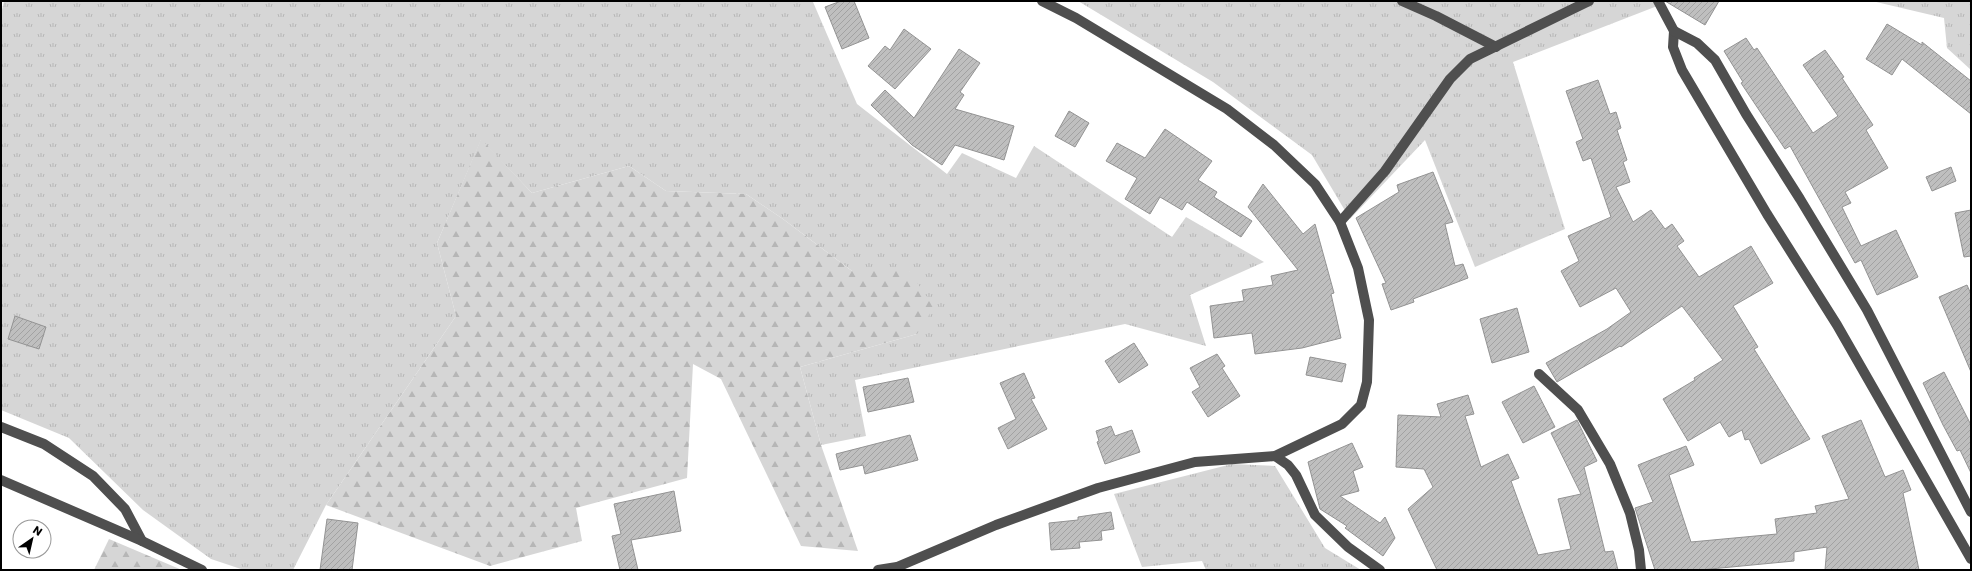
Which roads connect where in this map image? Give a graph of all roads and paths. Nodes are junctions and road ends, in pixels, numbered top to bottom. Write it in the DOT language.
graph roads {
  1 [pos="1042,1"];
  2 [pos="1402,1"];
  3 [pos="1589,1"];
  4 [pos="1658,1"];
  5 [pos="1674,31"];
  6 [pos="1496,48"];
  7 [pos="1340,222"];
  8 [pos="1539,374"];
  9 [pos="1,427"];
  10 [pos="1275,456"];
  11 [pos="1,480"];
  12 [pos="1971,512"];
  13 [pos="142,541"];
  14 [pos="1971,559"];
  15 [pos="202,570"];
  16 [pos="878,570"];
  17 [pos="1380,570"];
  18 [pos="1641,570"];
  1 -- 7 [label="street"];
  2 -- 6 [label="street"];
  3 -- 6 [label="street"];
  4 -- 5 [label="street"];
  5 -- 12 [label="street"];
  5 -- 14 [label="street"];
  6 -- 7 [label="street"];
  7 -- 10 [label="street"];
  8 -- 18 [label="street"];
  9 -- 13 [label="street"];
  10 -- 16 [label="street"];
  10 -- 17 [label="street"];
  11 -- 13 [label="street"];
  13 -- 15 [label="street"];
}
